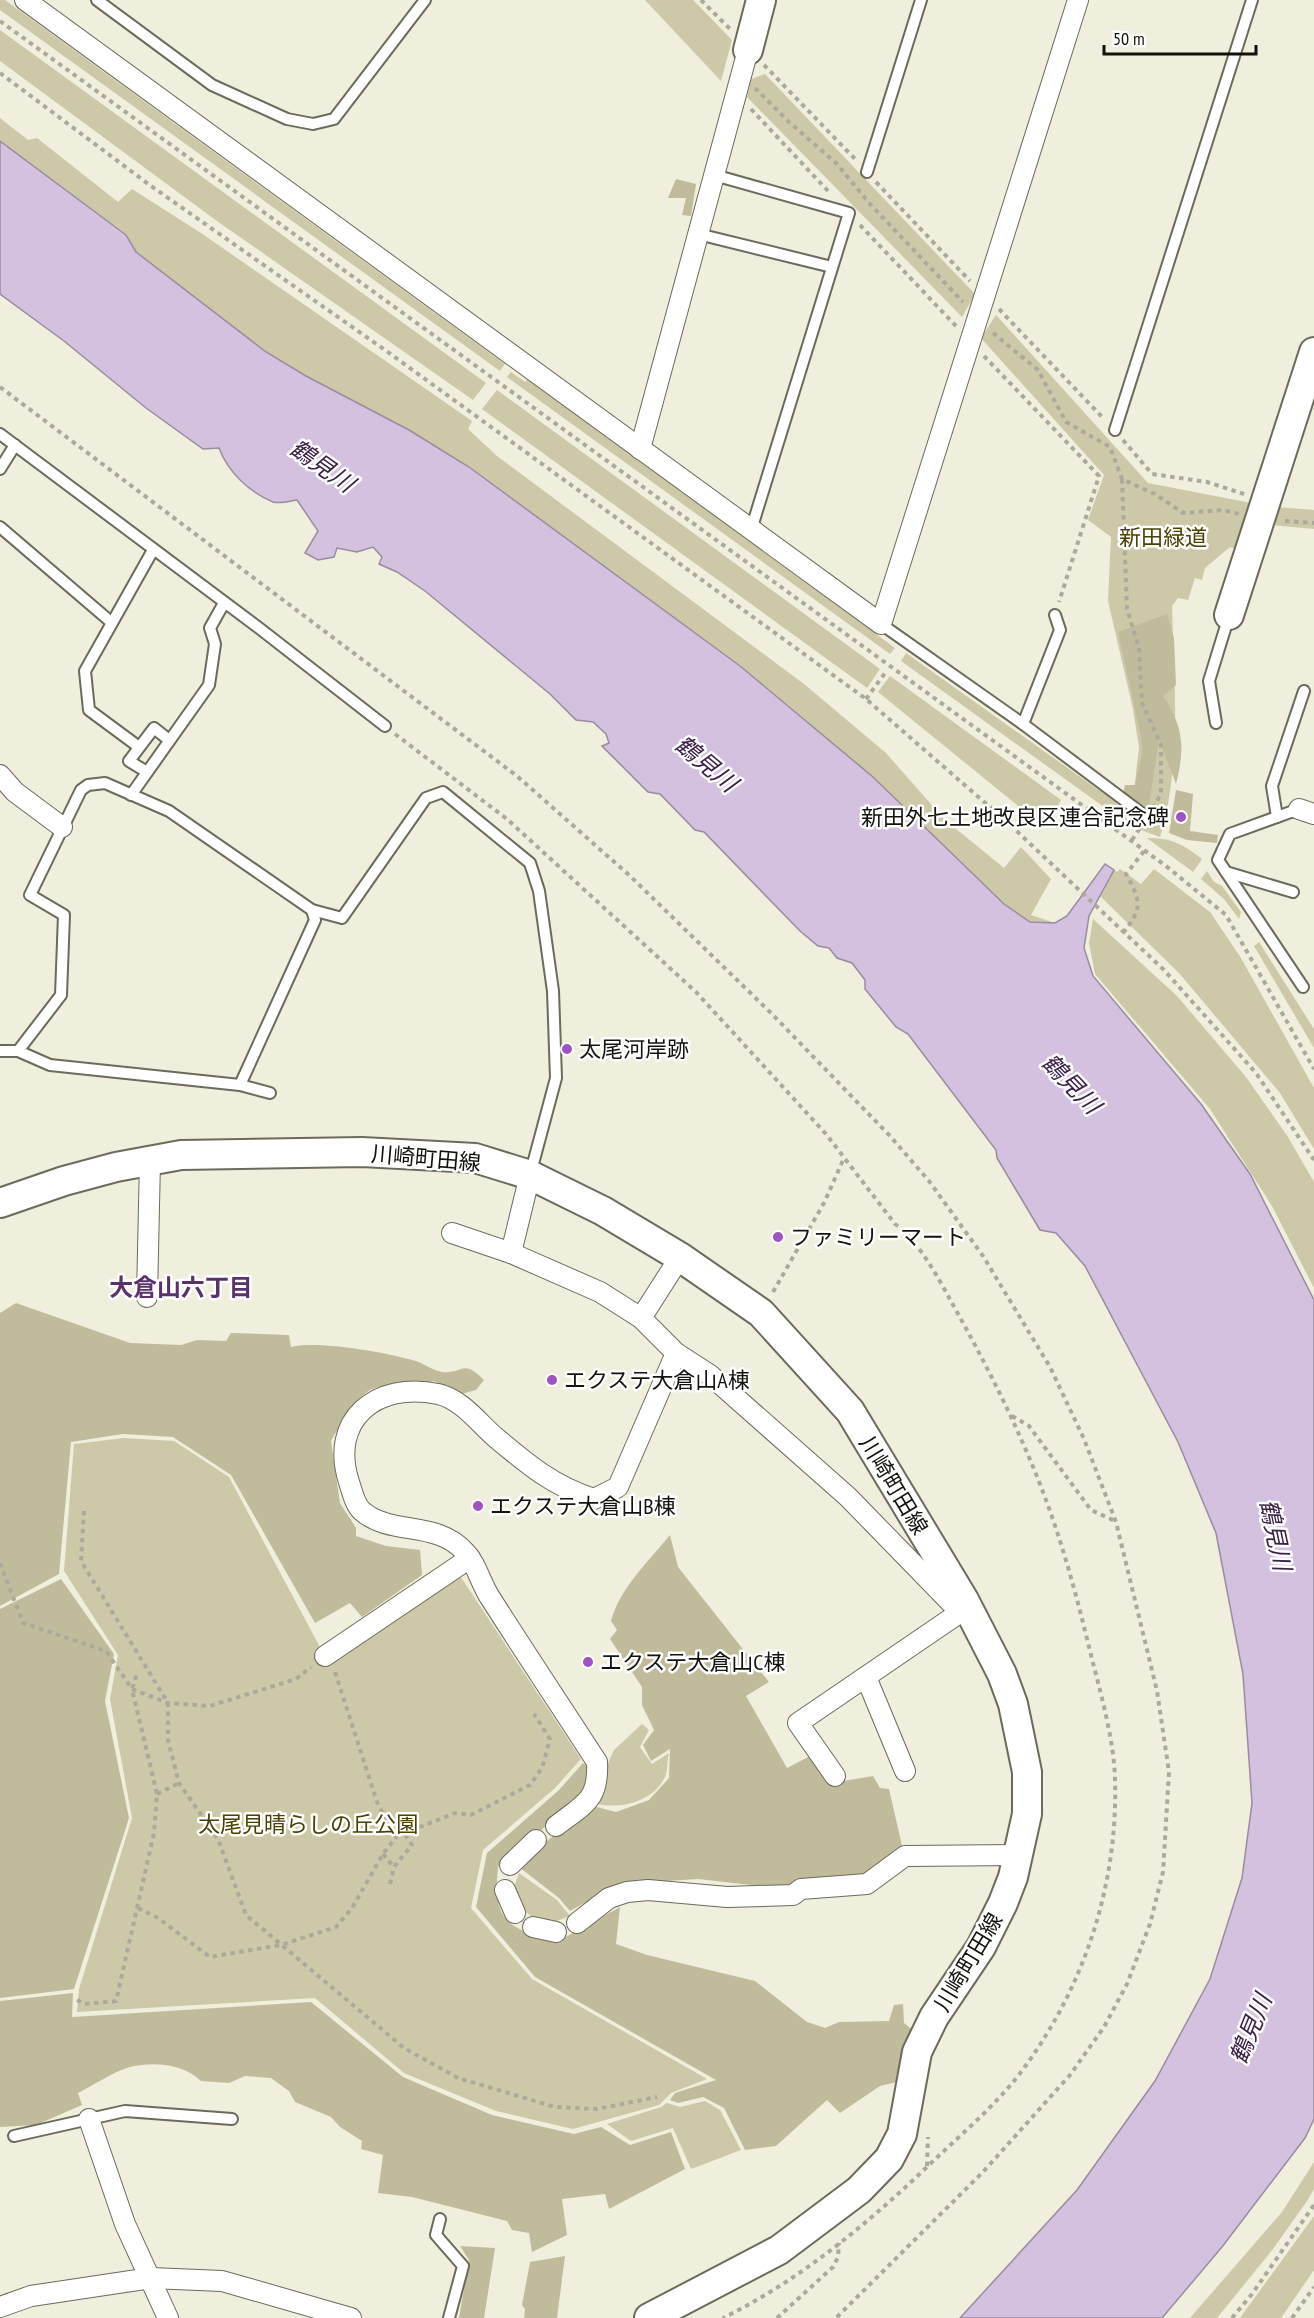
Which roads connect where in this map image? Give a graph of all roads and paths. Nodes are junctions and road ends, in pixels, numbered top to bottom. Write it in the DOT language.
graph roads {
  1 [pos="25,0"];
  2 [pos="97,0"];
  3 [pos="425,0"];
  4 [pos="701,0"];
  5 [pos="761,0"];
  6 [pos="921,0"];
  7 [pos="1077,0"];
  8 [pos="1252,0"];
  9 [pos="0,21"];
  10 [pos="748,50"];
  11 [pos="0,73"];
  12 [pos="867,172"];
  13 [pos="714,175"];
  14 [pos="698,234"];
  15 [pos="832,267"];
  16 [pos="1314,352"];
  17 [pos="0,387"];
  18 [pos="1114,430"];
  19 [pos="0,434"];
  20 [pos="15,445"];
  21 [pos="640,449"];
  22 [pos="0,469"];
  23 [pos="1122,479"];
  24 [pos="1260,518"];
  25 [pos="1314,523"];
  26 [pos="0,527"];
  27 [pos="751,530"];
  28 [pos="153,550"];
  29 [pos="224,603"];
  30 [pos="1055,615"];
  31 [pos="1229,615"];
  32 [pos="111,622"];
  33 [pos="881,624"];
  34 [pos="885,673"];
  35 [pos="1304,691"];
  36 [pos="866,699"];
  37 [pos="1216,723"];
  38 [pos="1023,724"];
  39 [pos="385,726"];
  40 [pos="169,740"];
  41 [pos="139,747"];
  42 [pos="147,772"];
  43 [pos="0,775"];
  44 [pos="131,795"];
  45 [pos="1306,812"];
  46 [pos="1277,817"];
  47 [pos="1148,818"];
  48 [pos="62,827"];
  49 [pos="1132,840"];
  50 [pos="1144,850"];
  51 [pos="1226,872"];
  52 [pos="1293,892"];
  53 [pos="312,910"];
  54 [pos="1122,932"];
  55 [pos="1303,987"];
  56 [pos="0,1051"];
  57 [pos="18,1051"];
  58 [pos="1314,1069"];
  59 [pos="240,1085"];
  60 [pos="270,1093"];
  61 [pos="844,1158"];
  62 [pos="1314,1160"];
  63 [pos="150,1161"];
  64 [pos="530,1175"];
  65 [pos="0,1203"];
  66 [pos="452,1233"];
  67 [pos="511,1253"];
  68 [pos="680,1257"];
  69 [pos="147,1297"];
  70 [pos="761,1314"];
  71 [pos="641,1318"];
  72 [pos="676,1353"];
  73 [pos="1011,1415"];
  74 [pos="84,1511"];
  75 [pos="1116,1522"];
  76 [pos="470,1558"];
  77 [pos="0,1563"];
  78 [pos="965,1610"];
  79 [pos="325,1656"];
  80 [pos="137,1673"];
  81 [pos="866,1677"];
  82 [pos="132,1689"];
  83 [pos="168,1703"];
  84 [pos="534,1714"];
  85 [pos="905,1771"];
  86 [pos="835,1776"];
  87 [pos="179,1783"];
  88 [pos="157,1794"];
  89 [pos="556,1826"];
  90 [pos="404,1833"];
  91 [pos="397,1836"];
  92 [pos="536,1840"];
  93 [pos="383,1854"];
  94 [pos="1019,1855"];
  95 [pos="510,1865"];
  96 [pos="394,1867"];
  97 [pos="390,1884"];
  98 [pos="506,1890"];
  99 [pos="138,1908"];
  100 [pos="514,1913"];
  101 [pos="577,1923"];
  102 [pos="532,1927"];
  103 [pos="556,1932"];
  104 [pos="281,1945"];
  105 [pos="77,2000"];
  106 [pos="657,2097"];
  107 [pos="89,2119"];
  108 [pos="232,2119"];
  109 [pos="14,2136"];
  110 [pos="1314,2205"];
  111 [pos="440,2219"];
  112 [pos="839,2243"];
  113 [pos="151,2278"];
  114 [pos="1314,2287"];
  115 [pos="0,2307"];
  116 [pos="168,2318"];
  117 [pos="351,2318"];
  118 [pos="448,2318"];
  119 [pos="649,2318"];
  120 [pos="777,2318"];
  121 [pos="836,2318"];
  122 [pos="1232,2318"];
  123 [pos="1292,2318"];
  1 -- 21 [label="street"];
  2 -- 3 [label="lane"];
  4 -- 10 [label="path"];
  5 -- 10 [label="main road"];
  6 -- 12 [label="lane"];
  7 -- 33 [label="street"];
  8 -- 18 [label="lane"];
  9 -- 49 [label="path"];
  10 -- 13 [label="street"];
  11 -- 36 [label="path"];
  13 -- 14 [label="street"];
  13 -- 15 [label="lane"];
  14 -- 15 [label="lane"];
  14 -- 21 [label="street"];
  15 -- 27 [label="lane"];
  16 -- 24 [label="main road"];
  17 -- 75 [label="path"];
  19 -- 20 [label="lane"];
  20 -- 22 [label="lane"];
  20 -- 28 [label="lane"];
  21 -- 27 [label="street"];
  23 -- 47 [label="path"];
  24 -- 25 [label="path"];
  24 -- 31 [label="main road"];
  26 -- 32 [label="lane"];
  27 -- 33 [label="street"];
  28 -- 29 [label="lane"];
  28 -- 32 [label="lane"];
  29 -- 39 [label="lane"];
  29 -- 40 [label="lane"];
  30 -- 38 [label="lane"];
  31 -- 37 [label="lane"];
  32 -- 41 [label="lane"];
  33 -- 38 [label="lane"];
  34 -- 36 [label="path"];
  35 -- 46 [label="lane"];
  36 -- 54 [label="path"];
  38 -- 47 [label="lane"];
  40 -- 41 [label="lane"];
  40 -- 42 [label="lane"];
  41 -- 42 [label="lane"];
  42 -- 44 [label="lane"];
  43 -- 48 [label="street"];
  44 -- 48 [label="lane"];
  44 -- 53 [label="lane"];
  45 -- 46 [label="lane"];
  46 -- 51 [label="lane"];
  47 -- 49 [label="path"];
  48 -- 57 [label="lane"];
  49 -- 50 [label="path"];
  50 -- 54 [label="path"];
  50 -- 58 [label="path"];
  51 -- 52 [label="lane"];
  51 -- 55 [label="lane"];
  53 -- 59 [label="lane"];
  53 -- 64 [label="lane"];
  54 -- 62 [label="path"];
  56 -- 57 [label="lane"];
  57 -- 59 [label="lane"];
  59 -- 60 [label="lane"];
  61 -- 70 [label="path"];
  63 -- 64 [label="main road, 川崎町田線"];
  63 -- 65 [label="main road, 川崎町田線"];
  63 -- 69 [label="street"];
  64 -- 67 [label="street"];
  64 -- 68 [label="main road, 川崎町田線"];
  66 -- 67 [label="street"];
  67 -- 71 [label="street"];
  68 -- 70 [label="main road, 川崎町田線"];
  68 -- 71 [label="street"];
  70 -- 78 [label="main road, 川崎町田線"];
  71 -- 72 [label="street"];
  72 -- 76 [label="street"];
  72 -- 78 [label="street"];
  73 -- 75 [label="path"];
  74 -- 83 [label="path"];
  75 -- 121 [label="path"];
  76 -- 79 [label="street"];
  76 -- 89 [label="street"];
  77 -- 82 [label="path"];
  78 -- 81 [label="street"];
  78 -- 94 [label="main road, 川崎町田線"];
  79 -- 83 [label="path"];
  79 -- 91 [label="path"];
  80 -- 82 [label="path"];
  81 -- 85 [label="street"];
  81 -- 86 [label="street"];
  82 -- 83 [label="path"];
  82 -- 88 [label="path"];
  83 -- 87 [label="path"];
  84 -- 90 [label="path"];
  87 -- 88 [label="path"];
  87 -- 104 [label="path"];
  88 -- 99 [label="path"];
  90 -- 91 [label="path"];
  90 -- 96 [label="path"];
  91 -- 93 [label="path"];
  92 -- 95 [label="street"];
  93 -- 96 [label="path"];
  93 -- 104 [label="path"];
  94 -- 101 [label="street"];
  94 -- 119 [label="main road, 川崎町田線"];
  96 -- 97 [label="path"];
  98 -- 100 [label="street"];
  99 -- 104 [label="path"];
  99 -- 105 [label="path"];
  102 -- 103 [label="street"];
  104 -- 106 [label="path"];
  107 -- 108 [label="lane"];
  107 -- 109 [label="lane"];
  107 -- 113 [label="street"];
  110 -- 122 [label="path"];
  111 -- 118 [label="lane"];
  112 -- 120 [label="path"];
  113 -- 115 [label="street"];
  113 -- 116 [label="street"];
  113 -- 117 [label="street"];
  114 -- 123 [label="path"];
}
